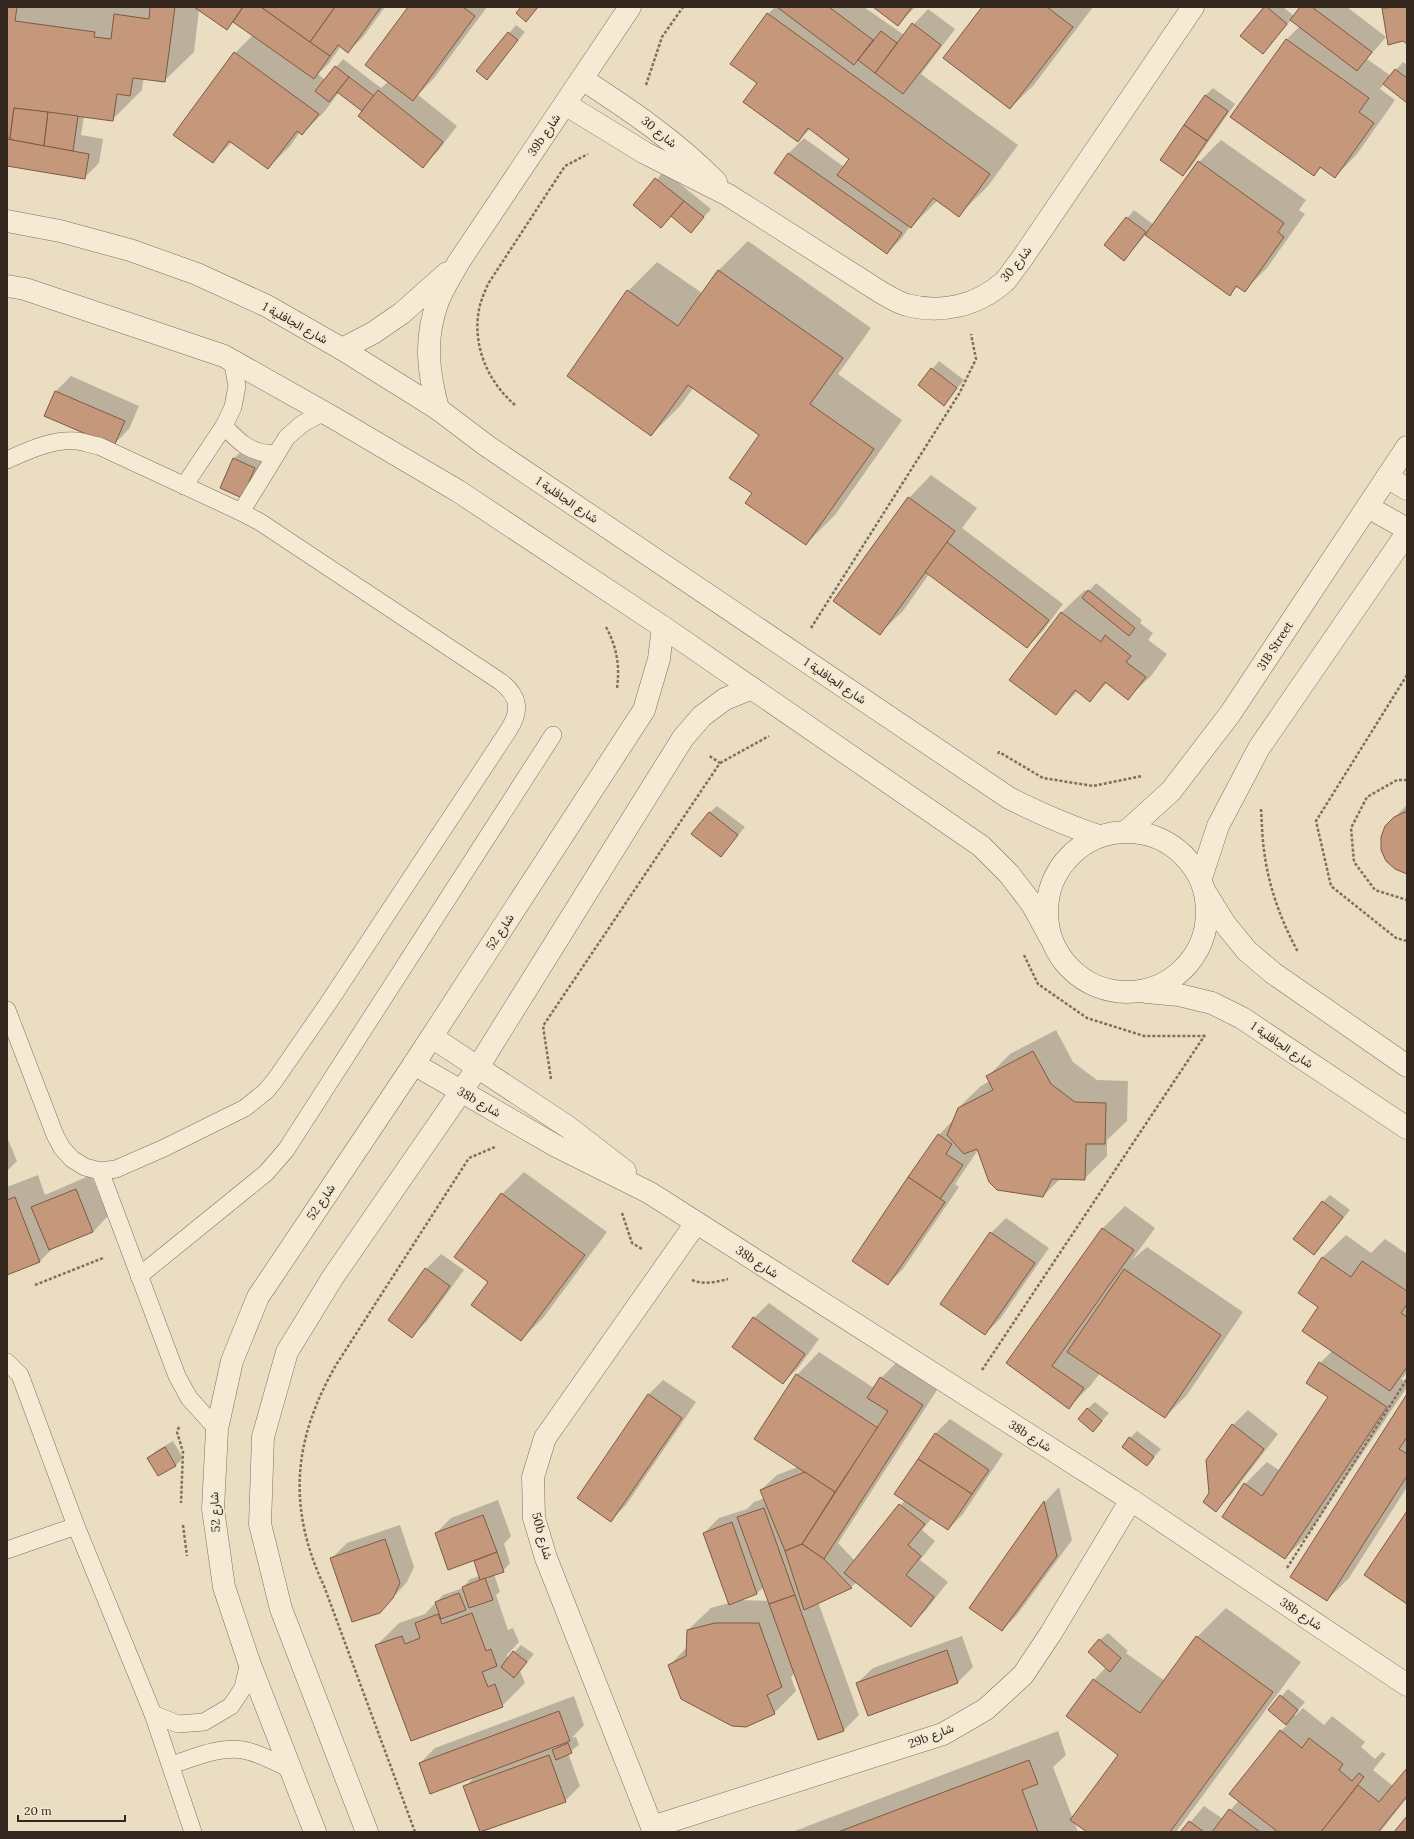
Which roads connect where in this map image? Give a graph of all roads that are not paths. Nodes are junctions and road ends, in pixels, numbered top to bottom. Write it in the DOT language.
graph roads {
  1 [pos="630,7"];
  2 [pos="1193,7"];
  3 [pos="582,79"];
  4 [pos="565,104"];
  5 [pos="728,195"];
  6 [pos="7,220"];
  7 [pos="458,263"];
  8 [pos="7,286"];
  9 [pos="342,349"];
  10 [pos="224,356"];
  11 [pos="438,409"];
  12 [pos="334,418"];
  13 [pos="224,426"];
  14 [pos="1407,447"];
  15 [pos="276,454"];
  16 [pos="7,460"];
  17 [pos="1387,477"];
  18 [pos="184,486"];
  19 [pos="1407,489"];
  20 [pos="1368,507"];
  21 [pos="241,512"];
  22 [pos="1407,529"];
  23 [pos="1407,533"];
  24 [pos="663,627"];
  25 [pos="752,688"];
  26 [pos="553,735"];
  27 [pos="1127,831"];
  28 [pos="1099,836"];
  29 [pos="1204,886"];
  30 [pos="1050,938"];
  31 [pos="1145,992"];
  32 [pos="7,1010"];
  33 [pos="432,1036"];
  34 [pos="414,1064"];
  35 [pos="1407,1066"];
  36 [pos="478,1067"];
  37 [pos="461,1092"];
  38 [pos="1407,1128"];
  39 [pos="100,1170"];
  40 [pos="650,1193"];
  41 [pos="696,1223"];
  42 [pos="140,1276"];
  43 [pos="7,1362"];
  44 [pos="217,1429"];
  45 [pos="1131,1500"];
  46 [pos="76,1526"];
  47 [pos="7,1550"];
  48 [pos="249,1662"];
  49 [pos="1407,1685"];
  50 [pos="153,1714"];
  51 [pos="171,1765"];
  52 [pos="292,1770"];
  53 [pos="653,1829"];
  54 [pos="193,1832"];
  55 [pos="315,1832"];
  56 [pos="367,1832"];
  1 -- 3 [label="street, 39b شارع"];
  2 -- 5 [label="street, شارع 30"];
  3 -- 4 [label="street, 39b شارع"];
  3 -- 5 [label="street, شارع 30"];
  4 -- 5 [label="street, شارع 30"];
  4 -- 7 [label="street, 39b شارع"];
  6 -- 9 [label="street, شارع الجافلية 1"];
  7 -- 9 [label="street, 39b شارع"];
  7 -- 11 [label="street, 39b شارع"];
  8 -- 10 [label="street"];
  9 -- 11 [label="street, شارع الجافلية 1"];
  10 -- 12 [label="street"];
  10 -- 13 [label="lane"];
  11 -- 28 [label="street, شارع الجافلية 1"];
  12 -- 15 [label="lane"];
  12 -- 24 [label="street"];
  13 -- 15 [label="lane"];
  13 -- 18 [label="lane"];
  14 -- 17 [label="street, 31B Street"];
  15 -- 21 [label="lane"];
  16 -- 18 [label="lane"];
  17 -- 19 [label="street"];
  17 -- 20 [label="street, 31B Street"];
  18 -- 21 [label="lane"];
  20 -- 22 [label="street"];
  20 -- 27 [label="street, 31B Street"];
  21 -- 39 [label="lane"];
  23 -- 29 [label="street"];
  24 -- 25 [label="street"];
  24 -- 33 [label="street, شارع 52"];
  25 -- 30 [label="street"];
  25 -- 36 [label="street"];
  26 -- 42 [label="lane"];
  27 -- 28 [label="street"];
  27 -- 29 [label="street"];
  28 -- 30 [label="street"];
  29 -- 31 [label="street"];
  29 -- 35 [label="street"];
  30 -- 31 [label="street, شارع الجافلية 1"];
  31 -- 38 [label="street, شارع الجافلية 1"];
  32 -- 39 [label="lane"];
  33 -- 34 [label="street, شارع 52"];
  33 -- 36 [label="street, 38b شارع"];
  34 -- 37 [label="street, 38b شارع"];
  34 -- 44 [label="street, شارع 52"];
  36 -- 37 [label="street"];
  36 -- 40 [label="street, 38b شارع"];
  37 -- 40 [label="street, 38b شارع"];
  37 -- 56 [label="street"];
  39 -- 42 [label="lane"];
  40 -- 41 [label="street, 38b شارع"];
  41 -- 45 [label="street, 38b شارع"];
  41 -- 53 [label="street, 50b شارع"];
  42 -- 44 [label="lane"];
  43 -- 46 [label="lane"];
  44 -- 48 [label="street, شارع 52"];
  45 -- 49 [label="street, 38b شارع"];
  45 -- 53 [label="street, 29b شارع"];
  46 -- 47 [label="lane"];
  46 -- 50 [label="lane"];
  48 -- 50 [label="lane"];
  48 -- 52 [label="street, شارع 52"];
  50 -- 51 [label="lane"];
  51 -- 52 [label="lane"];
  51 -- 54 [label="lane"];
  52 -- 55 [label="street, شارع 52"];
}
